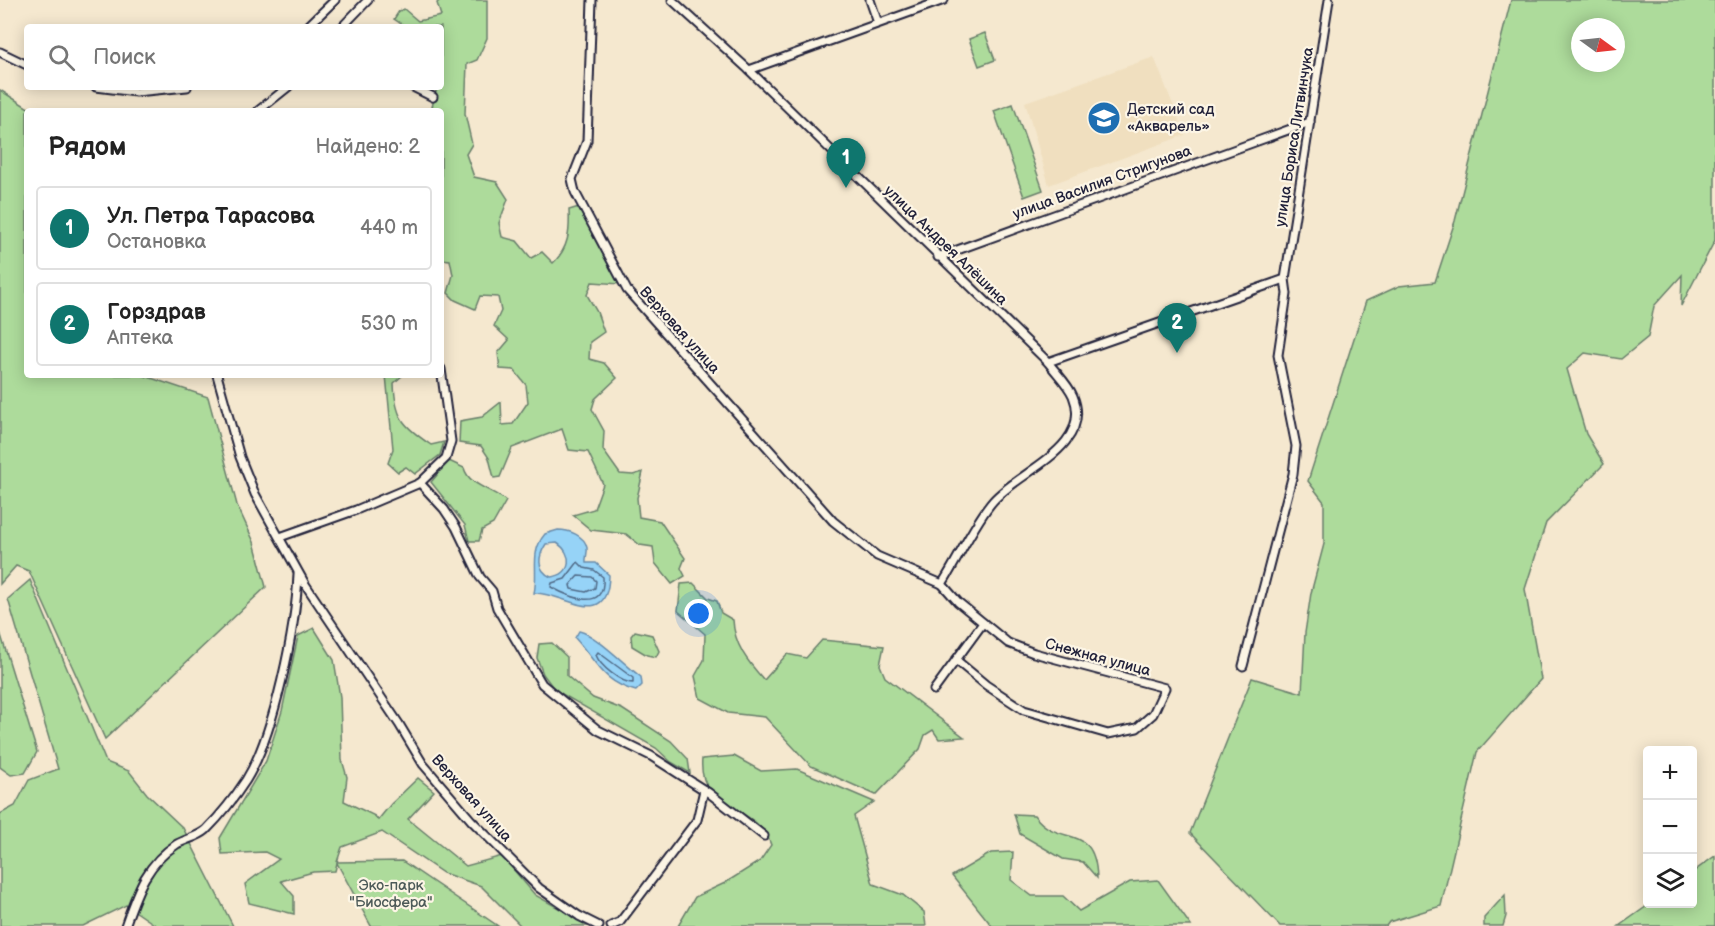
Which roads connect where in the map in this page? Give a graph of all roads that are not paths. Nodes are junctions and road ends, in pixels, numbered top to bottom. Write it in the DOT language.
graph roads {
  1 [pos="335,0"];
  2 [pos="368,0"];
  3 [pos="592,0"];
  4 [pos="672,0"];
  5 [pos="870,0"];
  6 [pos="944,0"];
  7 [pos="1329,0"];
  8 [pos="878,23"];
  9 [pos="310,24"];
  10 [pos="345,24"];
  11 [pos="0,52"];
  12 [pos="24,64"];
  13 [pos="749,70"];
  14 [pos="120,90"];
  15 [pos="156,90"];
  16 [pos="284,90"];
  17 [pos="420,90"];
  18 [pos="433,96"];
  19 [pos="262,108"];
  20 [pos="1310,122"];
  21 [pos="938,257"];
  22 [pos="1285,279"];
  23 [pos="1048,362"];
  24 [pos="218,378"];
  25 [pos="442,378"];
  26 [pos="420,483"];
  27 [pos="280,537"];
  28 [pos="298,572"];
  29 [pos="942,584"];
  30 [pos="984,623"];
  31 [pos="956,660"];
  32 [pos="1244,666"];
  33 [pos="934,690"];
  34 [pos="704,790"];
  35 [pos="764,836"];
  36 [pos="125,926"];
  37 [pos="599,926"];
  38 [pos="611,926"];
  1 -- 9 [label="street"];
  2 -- 10 [label="street"];
  3 -- 29 [label="street, Верховая улица"];
  4 -- 13 [label="street, улица Андрея Алёшина"];
  5 -- 8 [label="street"];
  6 -- 8 [label="street"];
  7 -- 20 [label="street, улица Бориса Литвинчука"];
  8 -- 13 [label="street"];
  11 -- 12 [label="street"];
  13 -- 21 [label="street, улица Андрея Алёшина"];
  14 -- 15 [label="street"];
  16 -- 19 [label="street"];
  17 -- 18 [label="street"];
  20 -- 21 [label="street, улица Василия Стригунова"];
  20 -- 22 [label="street, улица Бориса Литвинчука"];
  21 -- 23 [label="street, улица Андрея Алёшина"];
  22 -- 23 [label="street"];
  22 -- 32 [label="street, улица Бориса Литвинчука"];
  23 -- 29 [label="street, улица Андрея Алёшина"];
  24 -- 27 [label="street, Верховая улица"];
  25 -- 26 [label="street"];
  26 -- 27 [label="street"];
  26 -- 34 [label="street"];
  27 -- 28 [label="street, Верховая улица"];
  28 -- 36 [label="street"];
  28 -- 37 [label="street, Верховая улица"];
  29 -- 30 [label="street, Снежная улица"];
  30 -- 31 [label="street"];
  30 -- 31 [label="street, Снежная улица"];
  31 -- 33 [label="street"];
  34 -- 35 [label="street"];
  34 -- 38 [label="street"];
}
